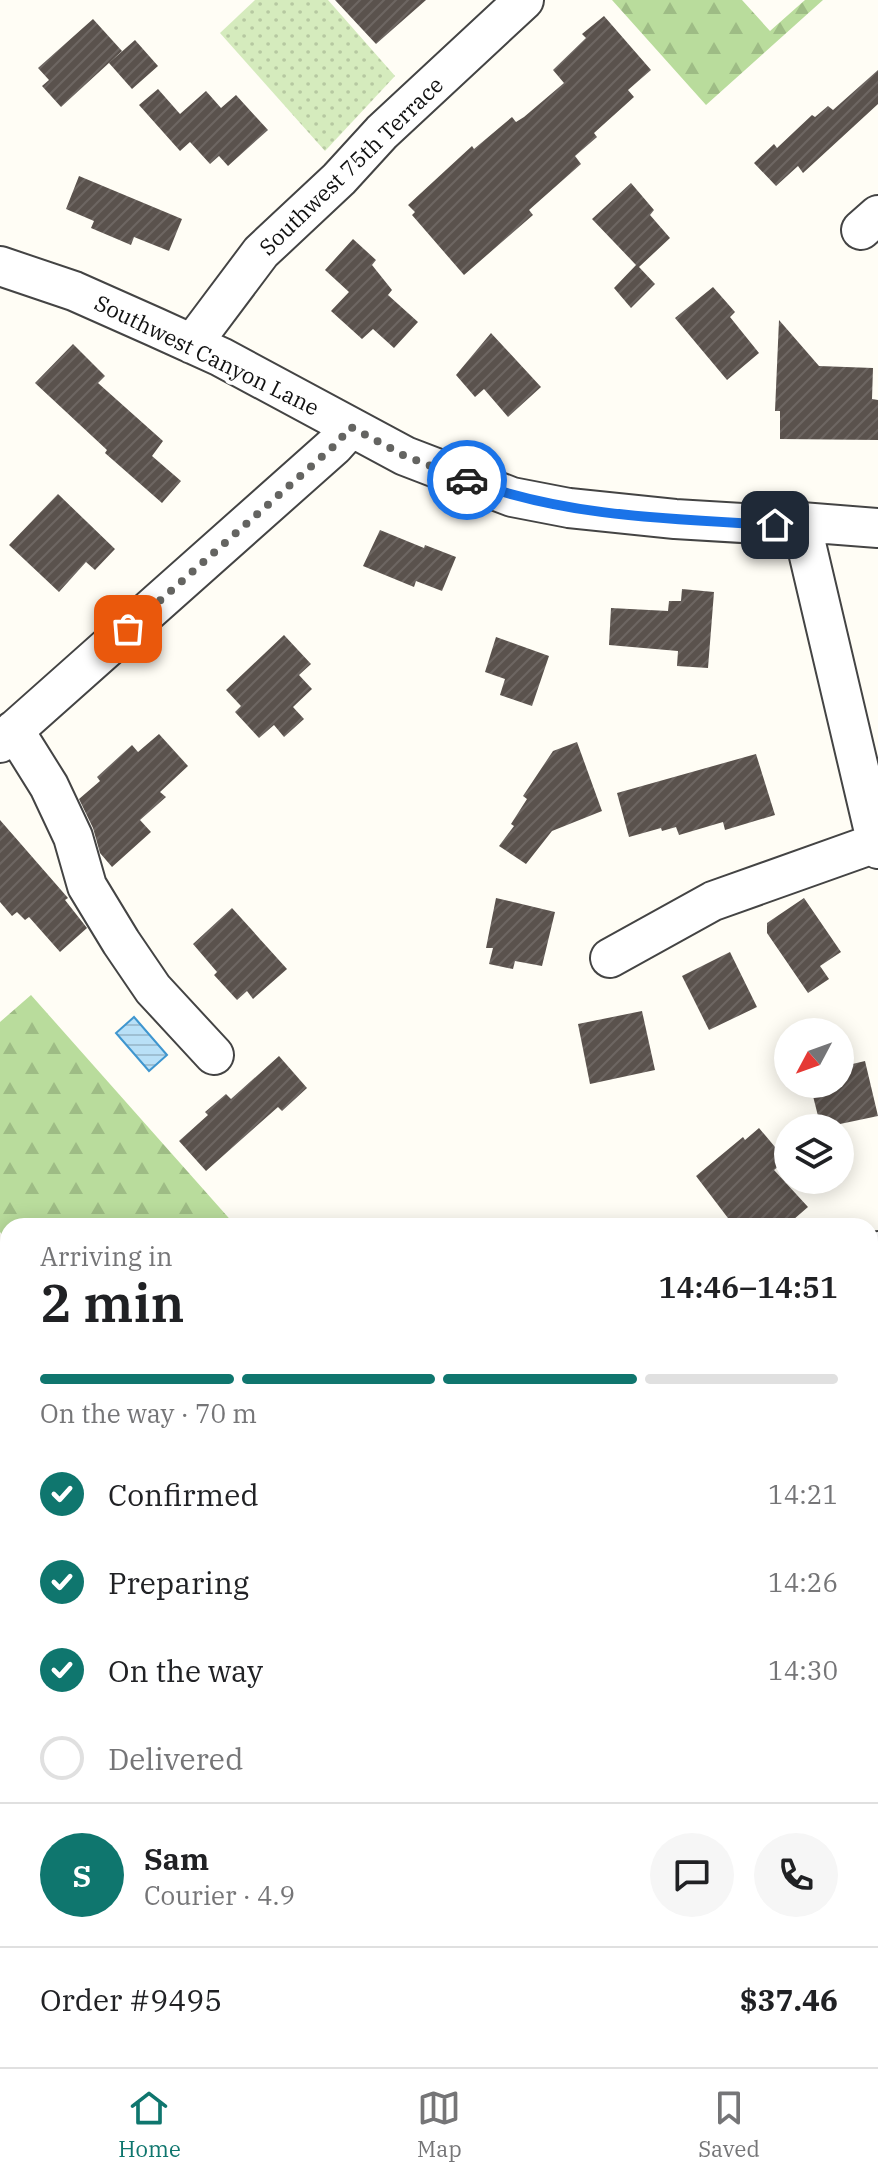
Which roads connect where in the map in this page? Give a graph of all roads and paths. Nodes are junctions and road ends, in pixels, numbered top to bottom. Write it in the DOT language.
graph roads {
  1 [pos="524,0"];
  2 [pos="0,266"];
  3 [pos="192,344"];
  4 [pos="351,427"];
  5 [pos="801,522"];
  6 [pos="878,528"];
  7 [pos="7,737"];
  8 [pos="877,846"];
  9 [pos="610,958"];
  10 [pos="214,1055"];
  1 -- 3 [label="street, Southwest 75th Terrace"];
  2 -- 3 [label="street, Southwest Canyon Lane"];
  3 -- 4 [label="street, Southwest Canyon Lane"];
  4 -- 5 [label="street, Southwest Canyon Lane"];
  4 -- 7 [label="street"];
  5 -- 6 [label="street, Southwest Canyon Lane"];
  5 -- 8 [label="street"];
  7 -- 10 [label="street"];
  8 -- 9 [label="street"];
}
